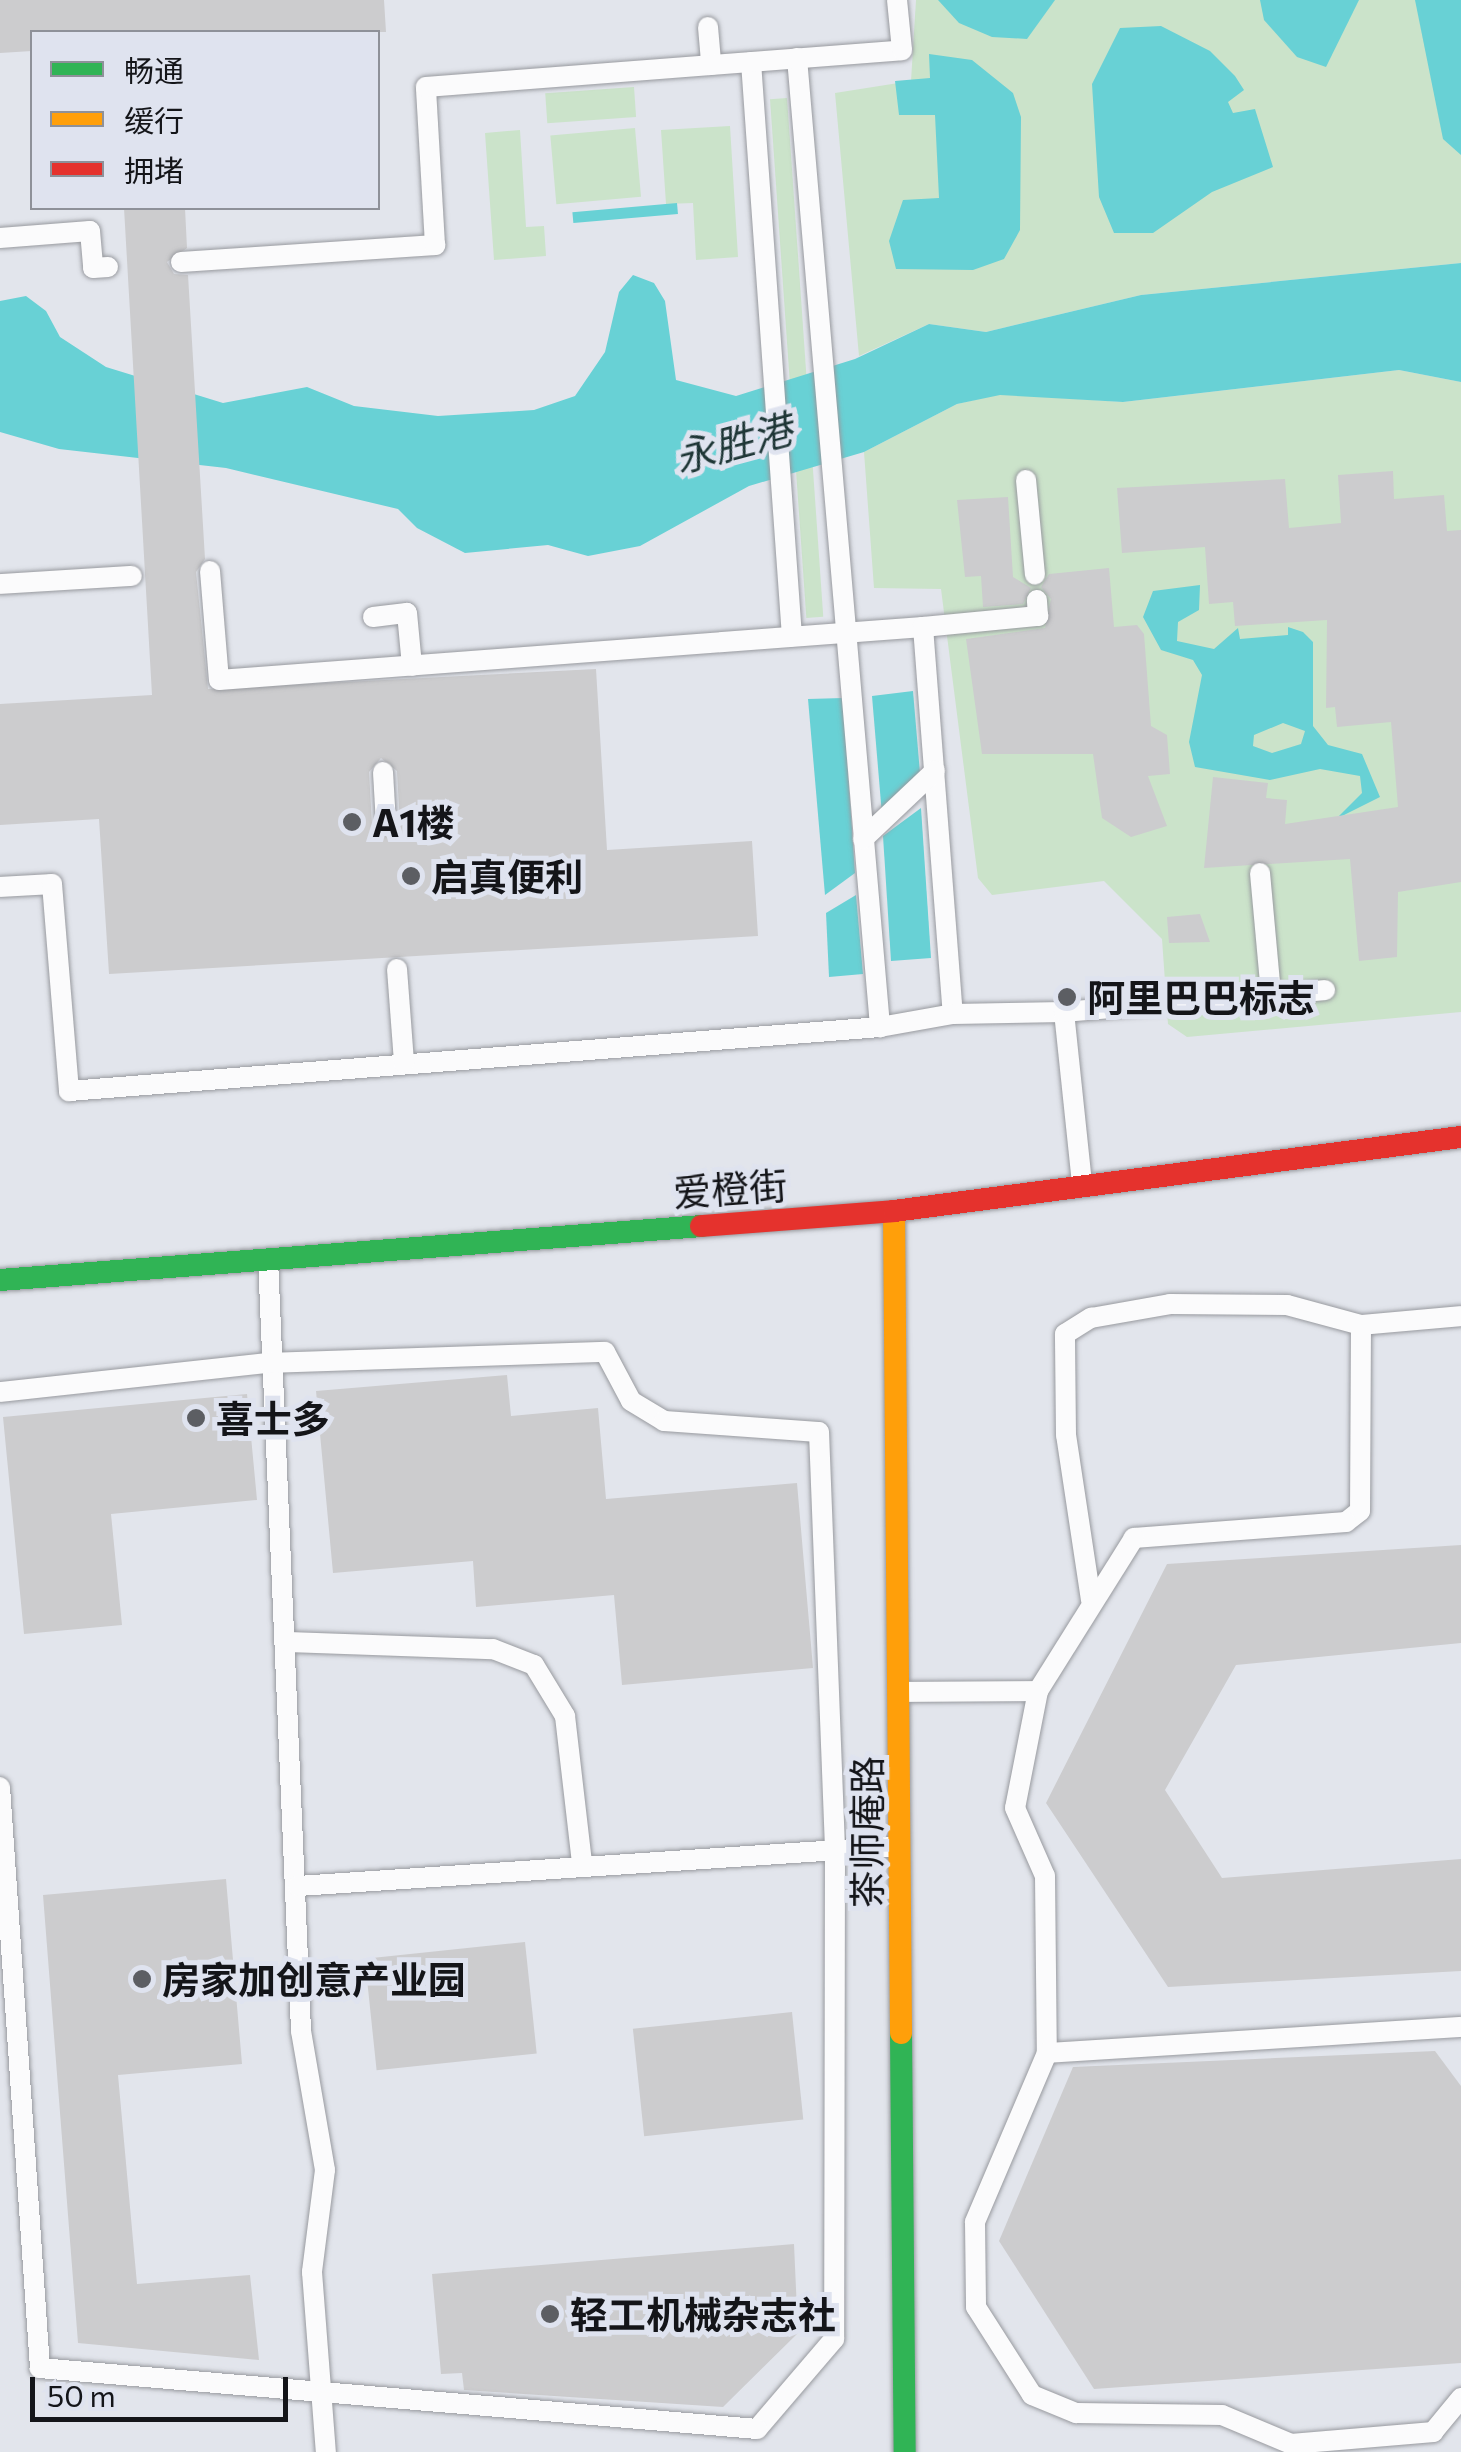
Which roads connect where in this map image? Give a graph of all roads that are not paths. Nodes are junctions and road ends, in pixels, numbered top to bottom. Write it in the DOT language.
graph roads {
  1 [pos="897,0"];
  2 [pos="708,26"];
  3 [pos="797,58"];
  4 [pos="751,62"];
  5 [pos="711,65"];
  6 [pos="0,238"];
  7 [pos="181,262"];
  8 [pos="108,267"];
  9 [pos="1026,480"];
  10 [pos="210,572"];
  11 [pos="1034,575"];
  12 [pos="132,576"];
  13 [pos="0,584"];
  14 [pos="1037,600"];
  15 [pos="373,616"];
  16 [pos="923,628"];
  17 [pos="843,634"];
  18 [pos="792,637"];
  19 [pos="412,666"];
  20 [pos="934,771"];
  21 [pos="382,772"];
  22 [pos="386,824"];
  23 [pos="862,839"];
  24 [pos="1260,874"];
  25 [pos="0,887"];
  26 [pos="397,969"];
  27 [pos="1325,990"];
  28 [pos="1271,995"];
  29 [pos="1064,1012"];
  30 [pos="953,1014"];
  31 [pos="880,1027"];
  32 [pos="404,1063"];
  33 [pos="1461,1137"];
  34 [pos="1082,1185"];
  35 [pos="894,1211"];
  36 [pos="268,1256"];
  37 [pos="0,1280"];
  38 [pos="1461,1316"];
  39 [pos="1361,1325"];
  40 [pos="269,1363"];
  41 [pos="0,1392"];
  42 [pos="1091,1600"];
  43 [pos="288,1642"];
  44 [pos="1038,1691"];
  45 [pos="900,1692"];
  46 [pos="0,1787"];
  47 [pos="835,1846"];
  48 [pos="901,1846"];
  49 [pos="582,1864"];
  50 [pos="298,1886"];
  51 [pos="1461,2028"];
  52 [pos="1047,2053"];
  53 [pos="322,2396"];
  54 [pos="1461,2398"];
  55 [pos="326,2452"];
  56 [pos="905,2452"];
  1 -- 3 [label="lane"];
  2 -- 5 [label="lane"];
  3 -- 4 [label="lane"];
  3 -- 17 [label="lane"];
  4 -- 5 [label="lane"];
  4 -- 18 [label="lane"];
  5 -- 7 [label="lane"];
  6 -- 8 [label="lane"];
  9 -- 11 [label="lane"];
  10 -- 19 [label="lane"];
  12 -- 13 [label="lane"];
  14 -- 16 [label="lane"];
  15 -- 19 [label="lane"];
  16 -- 17 [label="lane"];
  16 -- 20 [label="lane"];
  17 -- 18 [label="lane"];
  17 -- 23 [label="lane"];
  18 -- 19 [label="lane"];
  20 -- 23 [label="lane"];
  20 -- 30 [label="lane"];
  21 -- 22 [label="lane"];
  23 -- 31 [label="lane"];
  24 -- 28 [label="lane"];
  25 -- 32 [label="lane"];
  26 -- 32 [label="lane"];
  27 -- 28 [label="lane"];
  28 -- 29 [label="lane"];
  29 -- 30 [label="lane"];
  29 -- 34 [label="lane"];
  30 -- 31 [label="lane"];
  31 -- 32 [label="lane"];
  33 -- 34 [label="street, 爱橙街"];
  34 -- 35 [label="street, 爱橙街"];
  35 -- 36 [label="street, 爱橙街"];
  35 -- 45 [label="street, 茶师庵路"];
  36 -- 37 [label="street, 爱橙街"];
  36 -- 40 [label="lane"];
  38 -- 39 [label="lane"];
  39 -- 42 [label="lane"];
  39 -- 42 [label="lane"];
  40 -- 41 [label="lane"];
  40 -- 43 [label="lane"];
  40 -- 47 [label="lane"];
  42 -- 44 [label="lane"];
  43 -- 49 [label="lane"];
  43 -- 50 [label="lane"];
  44 -- 45 [label="lane"];
  44 -- 52 [label="lane"];
  45 -- 48 [label="street, 茶师庵路"];
  46 -- 53 [label="lane"];
  47 -- 48 [label="lane"];
  47 -- 49 [label="lane"];
  47 -- 53 [label="lane"];
  48 -- 56 [label="street, 茶师庵路"];
  49 -- 50 [label="lane"];
  50 -- 53 [label="lane"];
  51 -- 52 [label="lane"];
  52 -- 54 [label="lane"];
  53 -- 55 [label="lane"];
}
